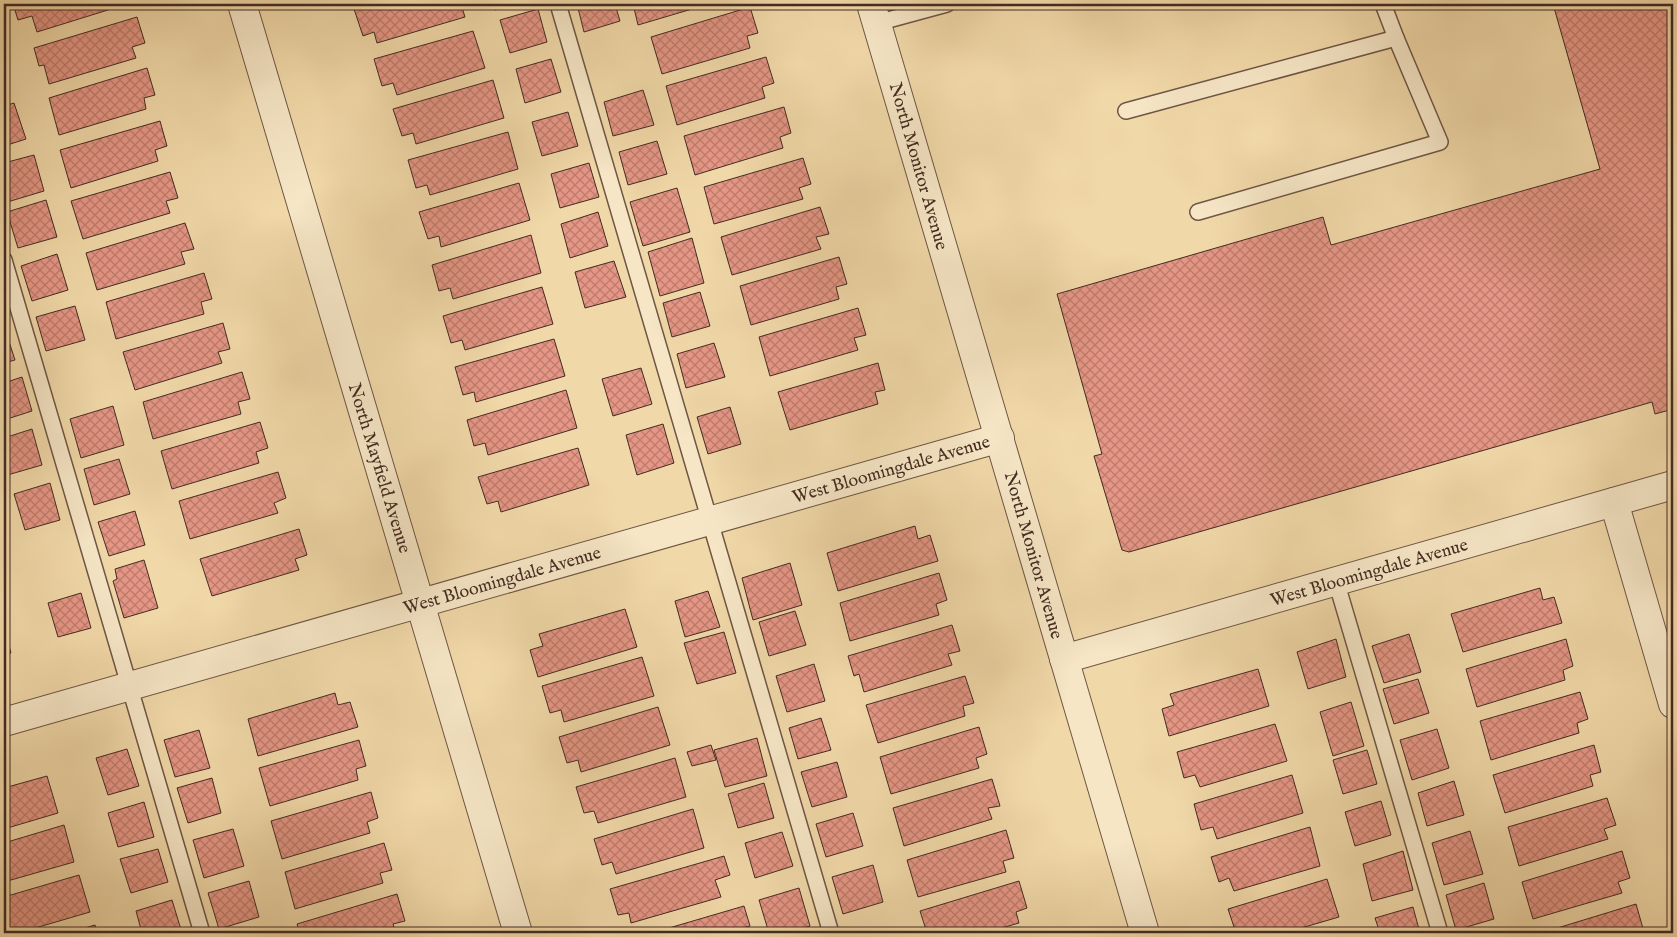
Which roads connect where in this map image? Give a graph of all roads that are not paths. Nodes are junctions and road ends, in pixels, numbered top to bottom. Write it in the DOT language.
graph roads {
  1 [pos="242,4"];
  2 [pos="558,4"];
  3 [pos="947,4"];
  4 [pos="1383,4"];
  5 [pos="874,13"];
  6 [pos="1396,38"];
  7 [pos="1126,111"];
  8 [pos="1198,212"];
  9 [pos="4,260"];
  10 [pos="1000,438"];
  11 [pos="1673,485"];
  12 [pos="1614,502"];
  13 [pos="710,521"];
  14 [pos="1336,581"];
  15 [pos="421,604"];
  16 [pos="1064,658"];
  17 [pos="129,686"];
  18 [pos="1673,704"];
  19 [pos="4,722"];
  20 [pos="202,933"];
  21 [pos="518,933"];
  22 [pos="831,933"];
  23 [pos="1145,933"];
  24 [pos="1440,933"];
  1 -- 15 [label="street, North Mayfield Avenue"];
  2 -- 13 [label="lane"];
  3 -- 5 [label="lane"];
  4 -- 6 [label="lane"];
  5 -- 10 [label="street, North Monitor Avenue"];
  6 -- 7 [label="lane"];
  6 -- 8 [label="lane"];
  9 -- 17 [label="lane"];
  10 -- 13 [label="street, West Bloomingdale Avenue"];
  10 -- 16 [label="street, North Monitor Avenue"];
  11 -- 12 [label="street, West Bloomingdale Avenue"];
  12 -- 14 [label="street, West Bloomingdale Avenue"];
  12 -- 18 [label="street"];
  13 -- 15 [label="street, West Bloomingdale Avenue"];
  13 -- 22 [label="lane"];
  14 -- 16 [label="street, West Bloomingdale Avenue"];
  14 -- 24 [label="lane"];
  15 -- 17 [label="street, West Bloomingdale Avenue"];
  15 -- 21 [label="street, North Mayfield Avenue"];
  16 -- 23 [label="street, North Monitor Avenue"];
  17 -- 19 [label="street, West Bloomingdale Avenue"];
  17 -- 20 [label="lane"];
}
